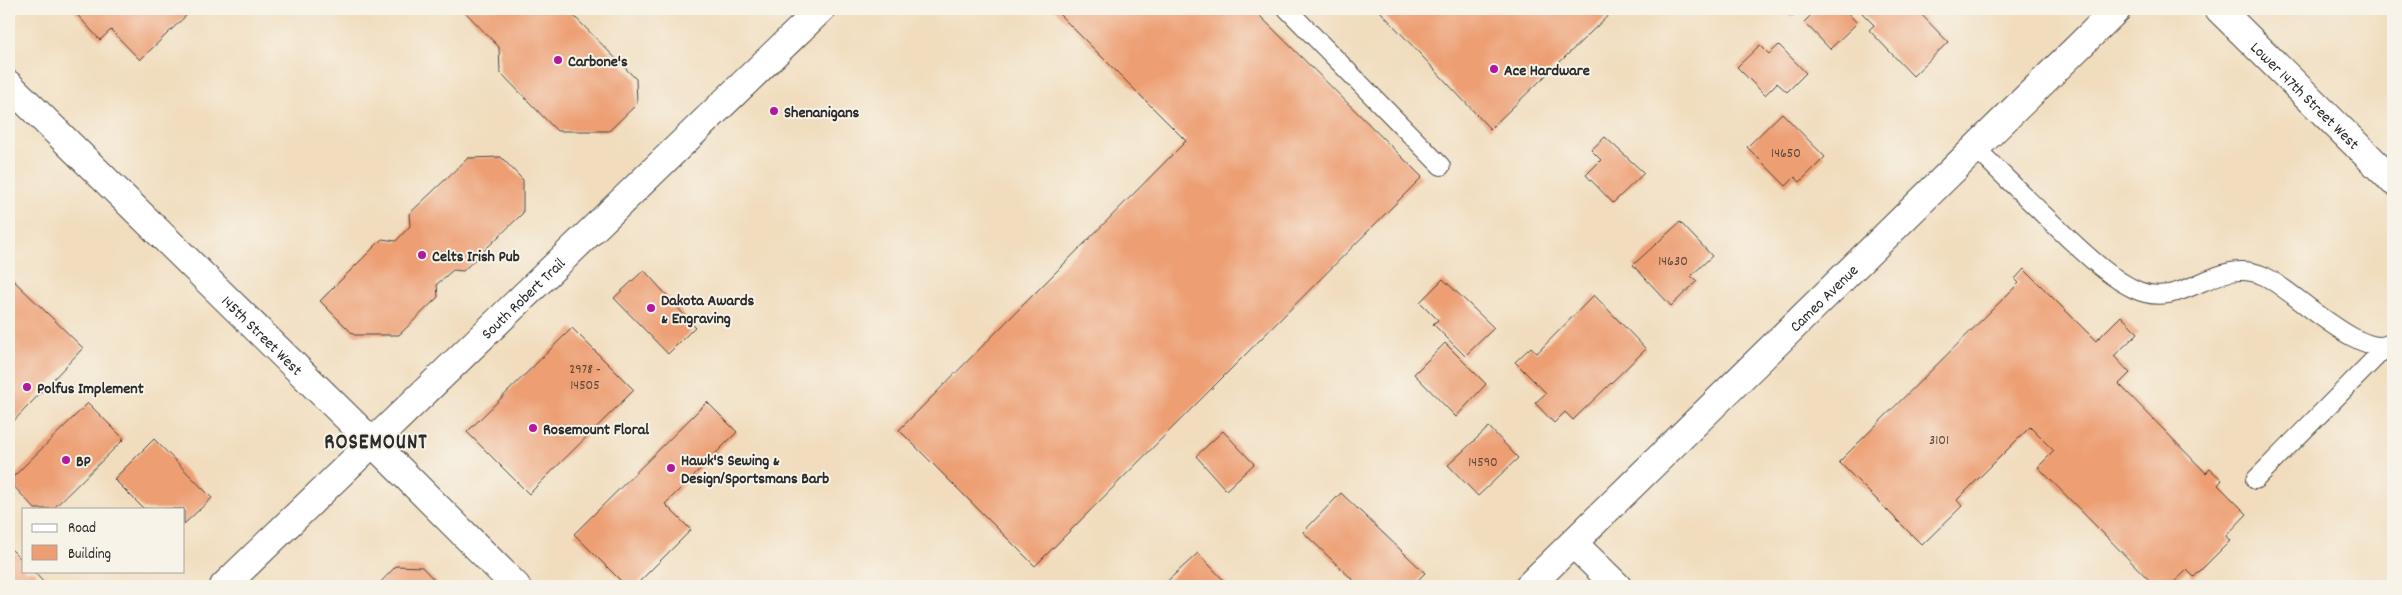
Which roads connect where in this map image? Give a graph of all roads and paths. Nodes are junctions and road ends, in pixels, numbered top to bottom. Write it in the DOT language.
graph roads {
  1 [pos="821,9"];
  2 [pos="1287,9"];
  3 [pos="2117,9"];
  4 [pos="2219,9"];
  5 [pos="9,85"];
  6 [pos="1976,148"];
  7 [pos="1441,166"];
  8 [pos="2393,181"];
  9 [pos="2392,342"];
  10 [pos="372,442"];
  11 [pos="2255,480"];
  12 [pos="1573,543"];
  13 [pos="224,586"];
  14 [pos="516,586"];
  15 [pos="1529,586"];
  16 [pos="1617,586"];
  1 -- 10 [label="street, South Robert Trail"];
  2 -- 7 [label="lane"];
  3 -- 6 [label="street, Cameo Avenue"];
  4 -- 8 [label="street, Lower 147th Street West"];
  5 -- 10 [label="street, 145th Street West"];
  6 -- 9 [label="lane"];
  6 -- 12 [label="street, Cameo Avenue"];
  9 -- 11 [label="lane"];
  10 -- 13 [label="street, South Robert Trail"];
  10 -- 14 [label="street, 145th Street West"];
  12 -- 15 [label="street, Cameo Avenue"];
  12 -- 16 [label="street"];
}
